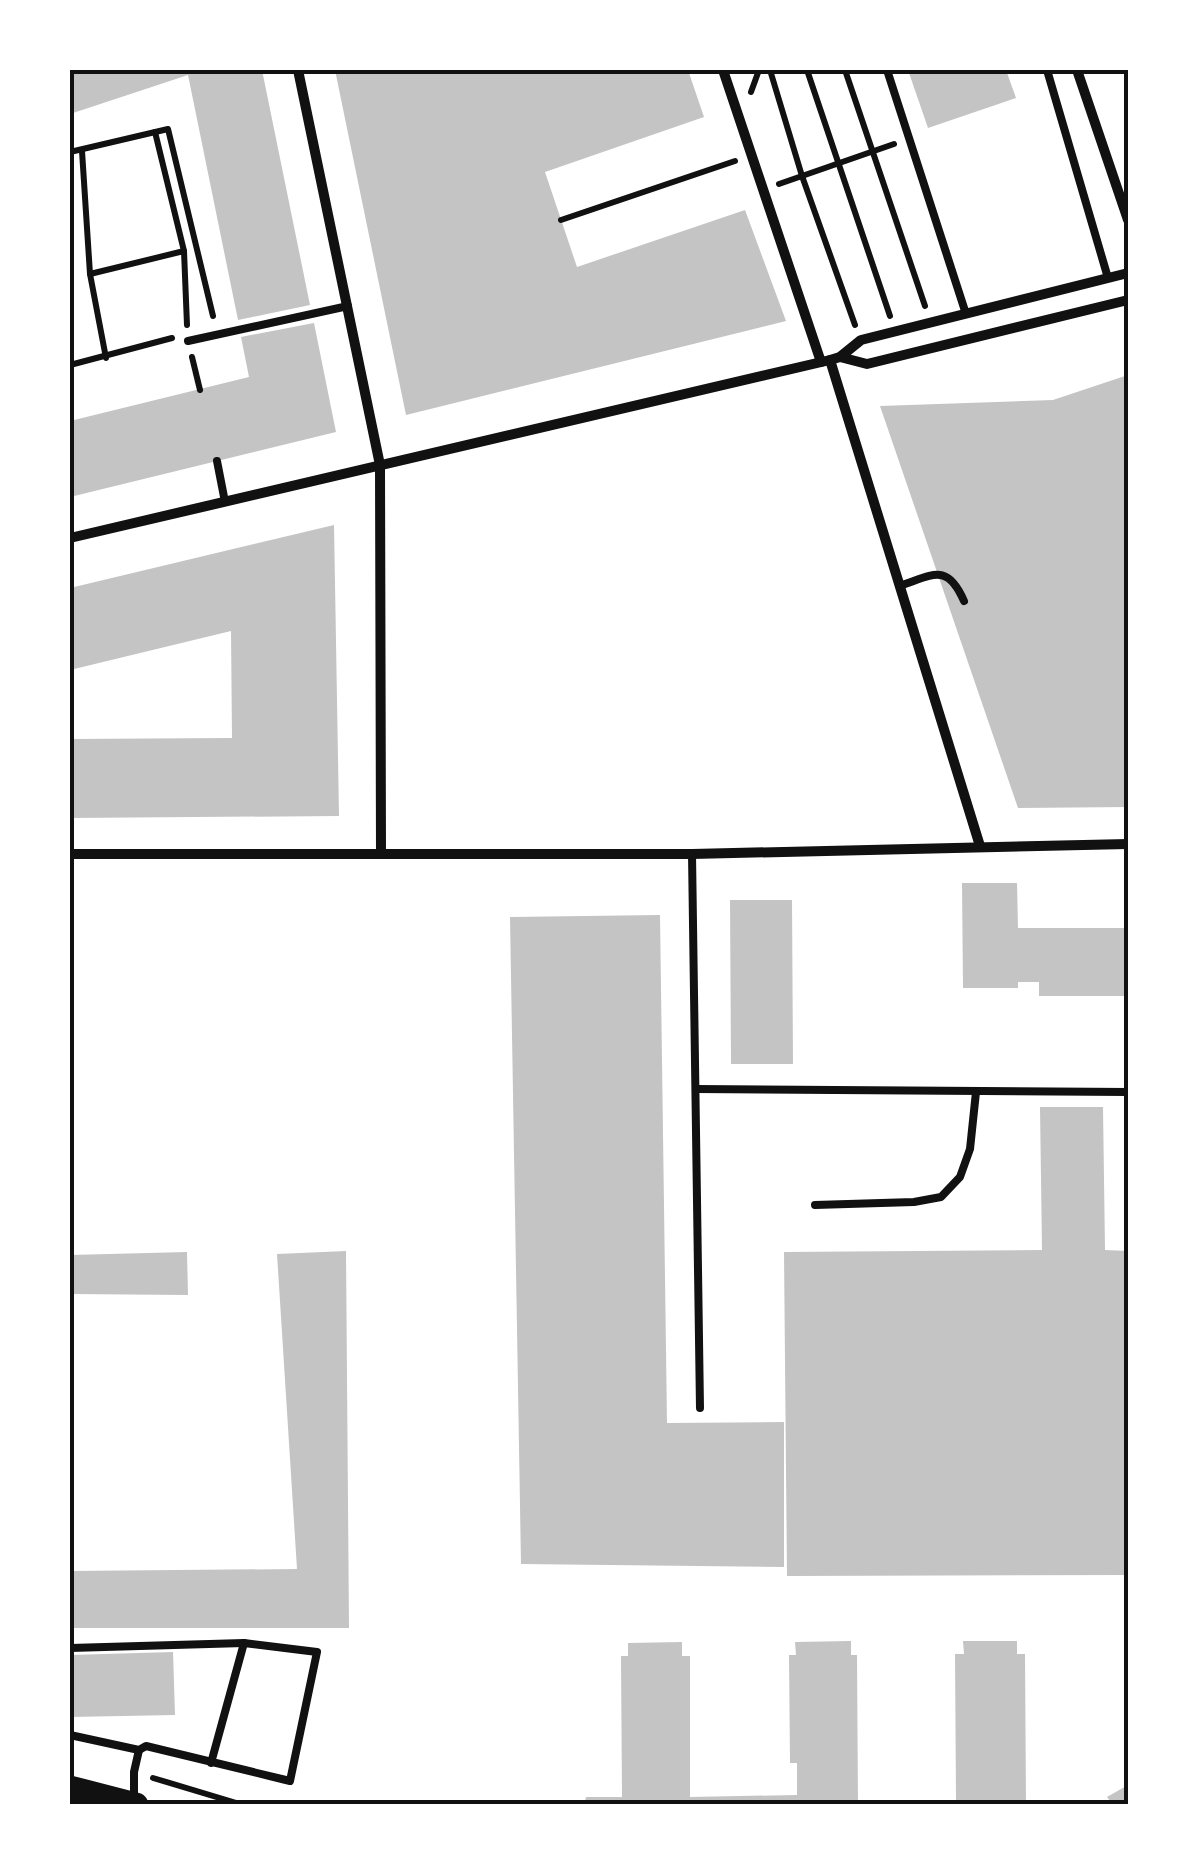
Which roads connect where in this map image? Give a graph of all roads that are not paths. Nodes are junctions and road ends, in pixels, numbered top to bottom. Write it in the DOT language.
graph roads {
  1 [pos="298,70"];
  2 [pos="723,70"];
  3 [pos="887,70"];
  4 [pos="1047,70"];
  5 [pos="1077,70"];
  6 [pos="1128,220"];
  7 [pos="1128,273"];
  8 [pos="1108,278"];
  9 [pos="1128,300"];
  10 [pos="348,306"];
  11 [pos="966,314"];
  12 [pos="188,337"];
  13 [pos="830,359"];
  14 [pos="217,461"];
  15 [pos="380,465"];
  16 [pos="226,502"];
  17 [pos="70,538"];
  18 [pos="899,586"];
  19 [pos="964,601"];
  20 [pos="1128,844"];
  21 [pos="980,846"];
  22 [pos="70,854"];
  23 [pos="381,854"];
  24 [pos="692,854"];
  25 [pos="696,1090"];
  26 [pos="976,1092"];
  27 [pos="1128,1092"];
  28 [pos="815,1205"];
  29 [pos="700,1408"];
  30 [pos="244,1644"];
  31 [pos="70,1648"];
  32 [pos="70,1735"];
  33 [pos="139,1750"];
  34 [pos="211,1763"];
  35 [pos="70,1788"];
  36 [pos="135,1805"];
  1 -- 10 [label="street"];
  2 -- 13 [label="street"];
  3 -- 11 [label="lane"];
  4 -- 8 [label="lane"];
  5 -- 6 [label="street"];
  7 -- 8 [label="street"];
  8 -- 11 [label="street"];
  9 -- 13 [label="street"];
  10 -- 12 [label="lane"];
  10 -- 15 [label="street"];
  11 -- 13 [label="street"];
  13 -- 15 [label="street"];
  13 -- 18 [label="street"];
  14 -- 16 [label="lane"];
  15 -- 16 [label="street"];
  15 -- 23 [label="street"];
  16 -- 17 [label="street"];
  18 -- 19 [label="lane"];
  18 -- 21 [label="street"];
  20 -- 21 [label="street"];
  21 -- 24 [label="street"];
  22 -- 23 [label="street"];
  23 -- 24 [label="street"];
  24 -- 25 [label="lane"];
  25 -- 26 [label="lane"];
  25 -- 29 [label="lane"];
  26 -- 27 [label="lane"];
  26 -- 28 [label="lane"];
  30 -- 31 [label="lane"];
  30 -- 34 [label="lane"];
  30 -- 34 [label="lane"];
  32 -- 33 [label="lane"];
  33 -- 34 [label="lane"];
  33 -- 36 [label="lane"];
  35 -- 36 [label="main road"];
}
